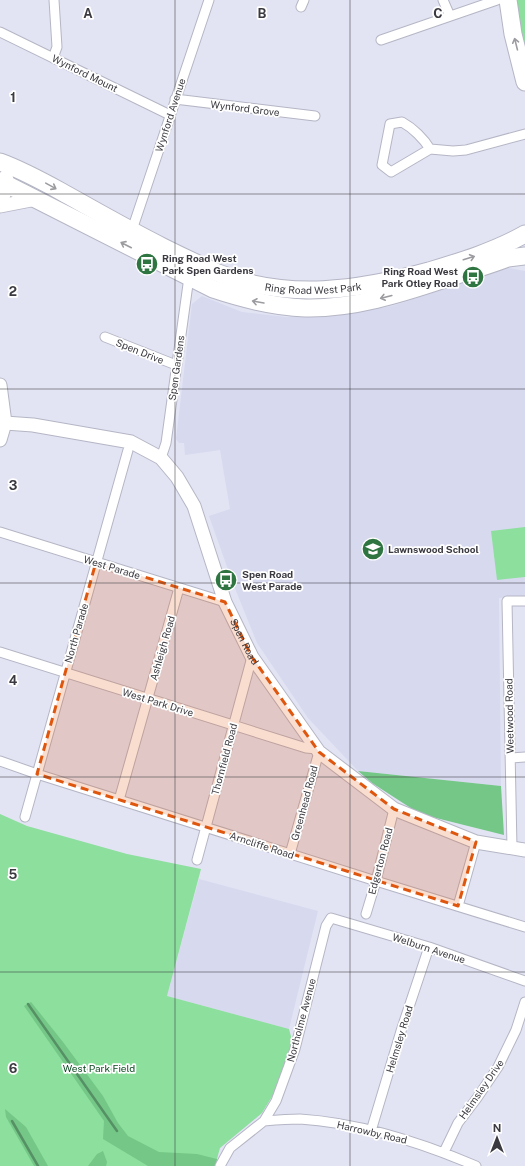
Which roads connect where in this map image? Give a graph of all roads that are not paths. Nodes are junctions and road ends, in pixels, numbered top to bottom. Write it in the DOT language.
graph roads {
  1 [pos="54,0"];
  2 [pos="209,0"];
  3 [pos="443,0"];
  4 [pos="497,0"];
  5 [pos="508,0"];
  6 [pos="450,16"];
  7 [pos="0,32"];
  8 [pos="381,40"];
  9 [pos="54,58"];
  10 [pos="525,82"];
  11 [pos="175,99"];
  12 [pos="170,115"];
  13 [pos="316,116"];
  14 [pos="525,134"];
  15 [pos="430,150"];
  16 [pos="2,162"];
  17 [pos="31,175"];
  18 [pos="4,183"];
  19 [pos="36,199"];
  20 [pos="0,206"];
  21 [pos="132,230"];
  22 [pos="525,234"];
  23 [pos="525,256"];
  24 [pos="189,277"];
  25 [pos="105,337"];
  26 [pos="176,365"];
  27 [pos="0,385"];
  28 [pos="2,423"];
  29 [pos="0,440"];
  30 [pos="128,450"];
  31 [pos="161,458"];
  32 [pos="0,532"];
  33 [pos="96,562"];
  34 [pos="179,588"];
  35 [pos="525,601"];
  36 [pos="225,602"];
  37 [pos="0,652"];
  38 [pos="252,657"];
  39 [pos="65,673"];
  40 [pos="148,699"];
  41 [pos="234,726"];
  42 [pos="317,754"];
  43 [pos="525,757"];
  44 [pos="510,758"];
  45 [pos="0,761"];
  46 [pos="36,774"];
  47 [pos="119,800"];
  48 [pos="394,809"];
  49 [pos="24,817"];
  50 [pos="206,828"];
  51 [pos="476,842"];
  52 [pos="518,849"];
  53 [pos="290,854"];
  54 [pos="197,860"];
  55 [pos="376,881"];
  56 [pos="458,906"];
  57 [pos="366,914"];
  58 [pos="331,918"];
  59 [pos="525,927"];
  60 [pos="429,947"];
  61 [pos="525,981"];
  62 [pos="525,1002"];
  63 [pos="264,1121"];
  64 [pos="371,1131"];
  65 [pos="444,1152"];
  66 [pos="220,1166"];
  67 [pos="476,1166"];
  1 -- 9 [label="street"];
  2 -- 11 [label="street, Wynford Avenue"];
  3 -- 6 [label="street"];
  4 -- 6 [label="street"];
  10 -- 5 [label="highway, one-way"];
  6 -- 8 [label="street"];
  7 -- 9 [label="street, Wynford Mount"];
  9 -- 12 [label="street, Wynford Mount"];
  11 -- 12 [label="street, Wynford Avenue"];
  11 -- 13 [label="street, Wynford Grove"];
  12 -- 21 [label="street, Wynford Avenue"];
  14 -- 15 [label="street"];
  15 -- 15 [label="street"];
  16 -- 17 [label="highway, Ring Road West Park"];
  16 -- 18 [label="street"];
  17 -- 18 [label="street"];
  17 -- 21 [label="highway, Ring Road West Park, one-way"];
  18 -- 19 [label="highway, Ring Road West Park"];
  18 -- 20 [label="street"];
  19 -- 20 [label="street"];
  24 -- 19 [label="highway, Ring Road West Park, one-way"];
  21 -- 22 [label="highway, Ring Road West Park, one-way"];
  23 -- 24 [label="highway, Ring Road West Park, one-way"];
  24 -- 26 [label="street, Spen Gardens"];
  25 -- 26 [label="street, Spen Drive"];
  26 -- 31 [label="street, Spen Gardens"];
  27 -- 28 [label="street"];
  28 -- 29 [label="street"];
  28 -- 31 [label="street, Spen Road"];
  30 -- 33 [label="street, North Parade"];
  31 -- 36 [label="street, Spen Road"];
  32 -- 33 [label="street, West Parade"];
  33 -- 34 [label="street, West Parade"];
  33 -- 39 [label="street, North Parade"];
  34 -- 36 [label="street, West Parade"];
  34 -- 40 [label="street, Ashleigh Road"];
  35 -- 44 [label="street, Weetwood Road"];
  36 -- 38 [label="street, Spen Road"];
  37 -- 39 [label="street, West Park Drive"];
  38 -- 41 [label="street, Thornfield Road"];
  38 -- 42 [label="street, Spen Road"];
  39 -- 40 [label="street, West Park Drive"];
  39 -- 46 [label="street, North Parade"];
  40 -- 41 [label="street, West Park Drive"];
  40 -- 47 [label="street, Ashleigh Road"];
  41 -- 42 [label="street, West Park Drive"];
  41 -- 50 [label="street, Thornfield Road"];
  42 -- 48 [label="street, Spen Road"];
  42 -- 53 [label="street, Greenhead Road"];
  43 -- 44 [label="street"];
  44 -- 52 [label="street, Weetwood Road"];
  45 -- 46 [label="street, Arncliffe Road"];
  46 -- 47 [label="street, Arncliffe Road"];
  46 -- 49 [label="street, North Parade"];
  47 -- 50 [label="street, Arncliffe Road"];
  48 -- 51 [label="street, Spen Road"];
  48 -- 55 [label="street, Edgerton Road"];
  50 -- 53 [label="street, Arncliffe Road"];
  50 -- 54 [label="street, Thornfield Road"];
  51 -- 52 [label="street, Spen Road"];
  51 -- 56 [label="street"];
  53 -- 55 [label="street, Arncliffe Road"];
  55 -- 56 [label="street, Arncliffe Road"];
  55 -- 57 [label="street, Edgerton Road"];
  56 -- 59 [label="street, Arncliffe Road"];
  58 -- 60 [label="street, Welburn Avenue"];
  58 -- 63 [label="street, Northolme Avenue"];
  60 -- 61 [label="street, Welburn Avenue"];
  60 -- 64 [label="street, Helmsley Road"];
  62 -- 65 [label="street, Helmsley Drive"];
  63 -- 64 [label="street, Harrowby Road"];
  63 -- 66 [label="street"];
  64 -- 65 [label="street, Harrowby Road"];
  65 -- 67 [label="street, Harrowby Road"];
}
